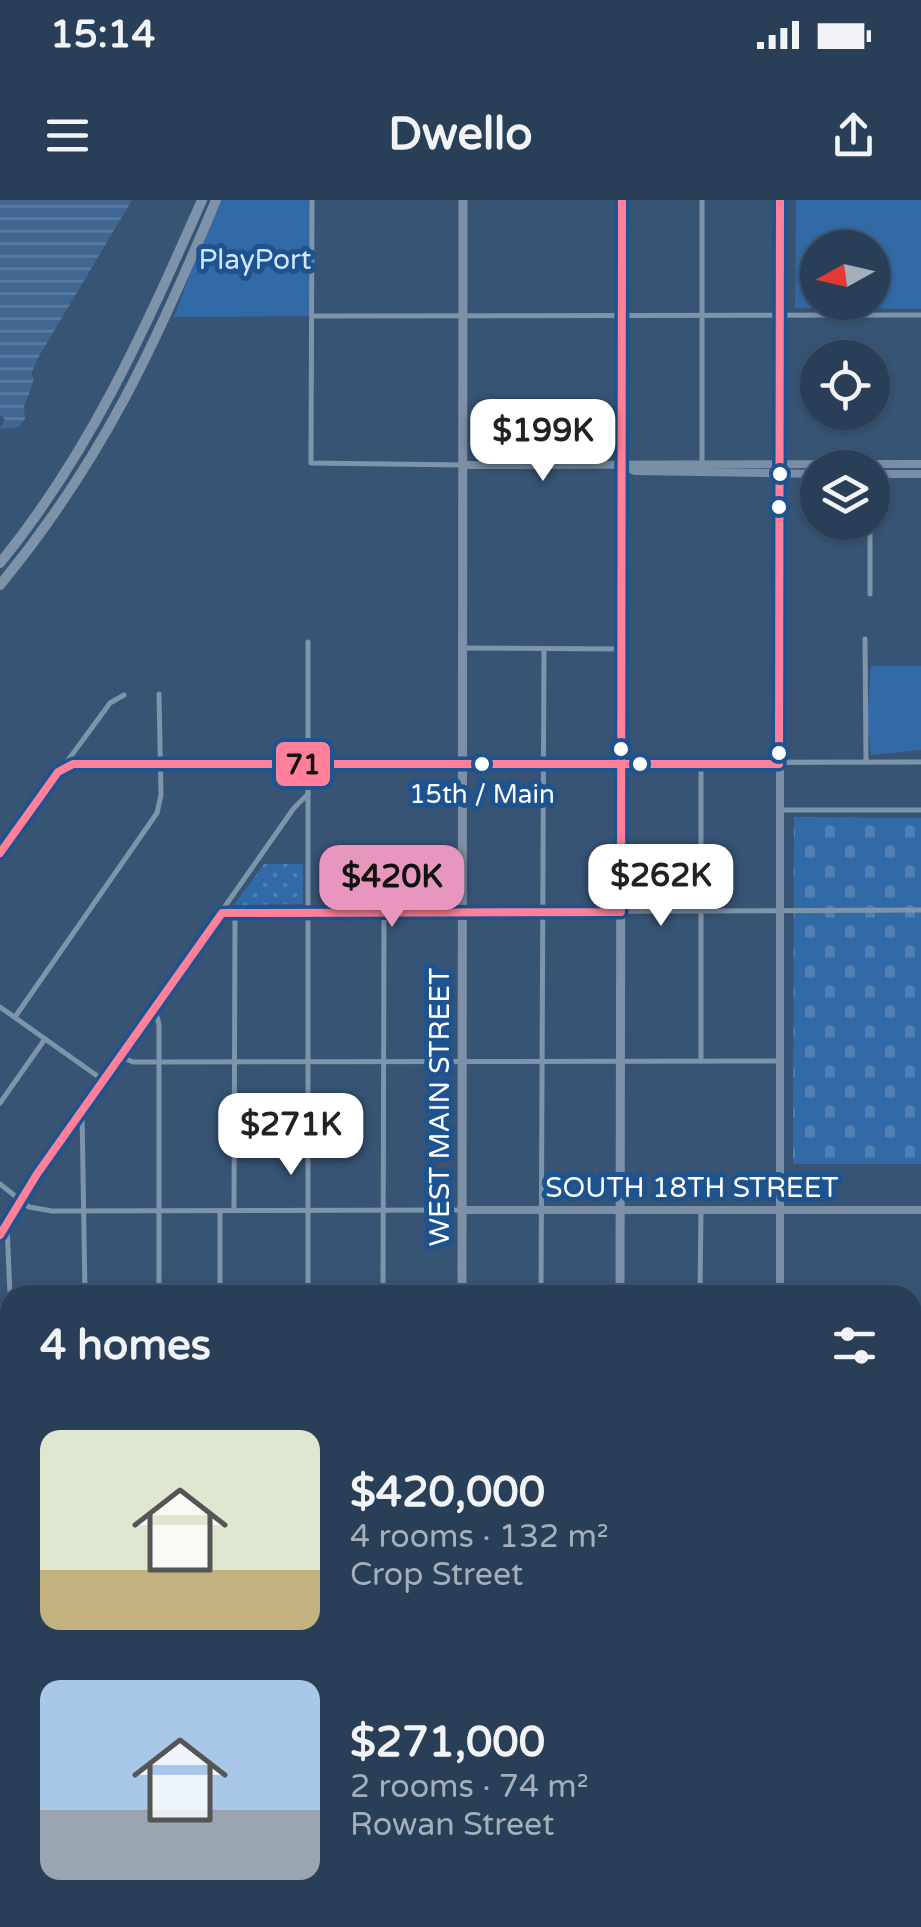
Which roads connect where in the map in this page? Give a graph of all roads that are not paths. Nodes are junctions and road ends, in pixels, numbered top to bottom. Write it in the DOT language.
graph roads {
  1 [pos="216,200"];
  2 [pos="312,200"];
  3 [pos="463,200"];
  4 [pos="622,200"];
  5 [pos="702,200"];
  6 [pos="780,200"];
  7 [pos="201,201"];
  8 [pos="781,315"];
  9 [pos="921,315"];
  10 [pos="312,316"];
  11 [pos="463,316"];
  12 [pos="622,316"];
  13 [pos="701,316"];
  14 [pos="542,421"];
  15 [pos="702,464"];
  16 [pos="921,464"];
  17 [pos="545,465"];
  18 [pos="622,465"];
  19 [pos="463,466"];
  20 [pos="890,467"];
  21 [pos="781,470"];
  22 [pos="800,470"];
  23 [pos="890,471"];
  24 [pos="800,472"];
  25 [pos="921,474"];
  26 [pos="870,540"];
  27 [pos="0,563"];
  28 [pos="0,586"];
  29 [pos="870,594"];
  30 [pos="865,639"];
  31 [pos="308,642"];
  32 [pos="463,648"];
  33 [pos="621,648"];
  34 [pos="544,649"];
  35 [pos="159,694"];
  36 [pos="124,695"];
  37 [pos="620,762"];
  38 [pos="866,762"];
  39 [pos="921,762"];
  40 [pos="462,763"];
  41 [pos="543,763"];
  42 [pos="702,763"];
  43 [pos="160,764"];
  44 [pos="309,764"];
  45 [pos="780,764"];
  46 [pos="62,768"];
  47 [pos="308,794"];
  48 [pos="782,810"];
  49 [pos="921,810"];
  50 [pos="1,848"];
  51 [pos="781,910"];
  52 [pos="921,910"];
  53 [pos="384,912"];
  54 [pos="543,912"];
  55 [pos="621,912"];
  56 [pos="701,912"];
  57 [pos="222,913"];
  58 [pos="235,913"];
  59 [pos="463,913"];
  60 [pos="310,914"];
  61 [pos="0,1006"];
  62 [pos="154,1006"];
  63 [pos="15,1017"];
  64 [pos="46,1039"];
  65 [pos="119,1056"];
  66 [pos="621,1061"];
  67 [pos="701,1061"];
  68 [pos="781,1061"];
  69 [pos="160,1062"];
  70 [pos="234,1062"];
  71 [pos="309,1062"];
  72 [pos="384,1062"];
  73 [pos="462,1062"];
  74 [pos="542,1062"];
  75 [pos="103,1080"];
  76 [pos="0,1103"];
  77 [pos="82,1111"];
  78 [pos="0,1184"];
  79 [pos="23,1201"];
  80 [pos="462,1210"];
  81 [pos="542,1210"];
  82 [pos="620,1210"];
  83 [pos="701,1210"];
  84 [pos="780,1210"];
  85 [pos="921,1210"];
  86 [pos="85,1211"];
  87 [pos="220,1211"];
  88 [pos="234,1211"];
  89 [pos="309,1211"];
  90 [pos="383,1211"];
  91 [pos="160,1212"];
  92 [pos="7,1226"];
  93 [pos="0,1235"];
  94 [pos="10,1285"];
  95 [pos="85,1285"];
  96 [pos="160,1285"];
  97 [pos="220,1285"];
  98 [pos="308,1285"];
  99 [pos="383,1285"];
  100 [pos="462,1285"];
  101 [pos="542,1285"];
  102 [pos="620,1285"];
  103 [pos="700,1285"];
  104 [pos="780,1285"];
  1 -- 28 [label="highway"];
  2 -- 10 [label="street"];
  3 -- 11 [label="main road, WEST MAIN STREET"];
  4 -- 12 [label="main road"];
  5 -- 13 [label="street"];
  6 -- 8 [label="street"];
  7 -- 27 [label="highway"];
  8 -- 9 [label="street"];
  8 -- 13 [label="street"];
  8 -- 21 [label="street"];
  10 -- 11 [label="street"];
  10 -- 19 [label="street"];
  11 -- 12 [label="street"];
  11 -- 19 [label="main road, WEST MAIN STREET"];
  12 -- 13 [label="street"];
  12 -- 18 [label="main road"];
  13 -- 15 [label="street"];
  14 -- 17 [label="street"];
  15 -- 18 [label="street"];
  15 -- 21 [label="street"];
  16 -- 20 [label="street"];
  17 -- 18 [label="street"];
  17 -- 19 [label="street"];
  18 -- 21 [label="street"];
  18 -- 33 [label="main road"];
  19 -- 32 [label="main road, WEST MAIN STREET"];
  21 -- 22 [label="street"];
  21 -- 24 [label="street"];
  21 -- 45 [label="street"];
  23 -- 25 [label="street"];
  26 -- 29 [label="street"];
  30 -- 38 [label="street"];
  31 -- 44 [label="street"];
  32 -- 34 [label="street"];
  32 -- 40 [label="main road, WEST MAIN STREET"];
  33 -- 34 [label="street"];
  33 -- 37 [label="main road"];
  34 -- 41 [label="street"];
  35 -- 43 [label="street"];
  36 -- 46 [label="street"];
  37 -- 41 [label="street"];
  37 -- 42 [label="street"];
  37 -- 55 [label="main road"];
  38 -- 39 [label="street"];
  38 -- 45 [label="street"];
  40 -- 41 [label="street"];
  40 -- 44 [label="street"];
  40 -- 59 [label="main road, WEST MAIN STREET"];
  41 -- 54 [label="street"];
  42 -- 45 [label="street"];
  42 -- 56 [label="street"];
  43 -- 44 [label="street"];
  43 -- 46 [label="street"];
  43 -- 63 [label="street"];
  44 -- 47 [label="street"];
  45 -- 48 [label="street"];
  46 -- 50 [label="street"];
  47 -- 57 [label="street"];
  47 -- 60 [label="street"];
  48 -- 49 [label="street"];
  48 -- 51 [label="street"];
  51 -- 52 [label="street"];
  51 -- 56 [label="street"];
  51 -- 68 [label="street"];
  53 -- 59 [label="street"];
  53 -- 60 [label="street"];
  53 -- 72 [label="street"];
  54 -- 55 [label="street"];
  54 -- 59 [label="street"];
  54 -- 74 [label="street"];
  55 -- 56 [label="street"];
  55 -- 66 [label="main road"];
  56 -- 67 [label="street"];
  57 -- 58 [label="street"];
  57 -- 62 [label="street"];
  58 -- 60 [label="street"];
  58 -- 70 [label="street"];
  59 -- 73 [label="main road, WEST MAIN STREET"];
  60 -- 71 [label="street"];
  61 -- 63 [label="street"];
  62 -- 65 [label="street"];
  62 -- 69 [label="street"];
  63 -- 64 [label="street"];
  64 -- 75 [label="street"];
  64 -- 76 [label="street"];
  65 -- 69 [label="street"];
  65 -- 75 [label="street"];
  66 -- 67 [label="street"];
  66 -- 74 [label="street"];
  66 -- 82 [label="main road"];
  67 -- 68 [label="street"];
  68 -- 84 [label="street"];
  69 -- 70 [label="street"];
  69 -- 91 [label="street"];
  70 -- 71 [label="street"];
  70 -- 88 [label="street"];
  71 -- 72 [label="street"];
  71 -- 89 [label="street"];
  72 -- 73 [label="street"];
  72 -- 90 [label="street"];
  73 -- 74 [label="street"];
  73 -- 80 [label="main road, WEST MAIN STREET"];
  74 -- 81 [label="street"];
  75 -- 77 [label="street"];
  77 -- 79 [label="street"];
  77 -- 86 [label="street"];
  78 -- 79 [label="street"];
  79 -- 86 [label="street"];
  79 -- 92 [label="street"];
  80 -- 81 [label="street, SOUTH 18TH STREET"];
  80 -- 90 [label="street"];
  80 -- 100 [label="main road, WEST MAIN STREET"];
  81 -- 82 [label="street, SOUTH 18TH STREET"];
  81 -- 101 [label="street"];
  82 -- 83 [label="street, SOUTH 18TH STREET"];
  82 -- 102 [label="main road"];
  83 -- 84 [label="street, SOUTH 18TH STREET"];
  83 -- 103 [label="street"];
  84 -- 85 [label="street, SOUTH 18TH STREET"];
  84 -- 104 [label="street"];
  86 -- 91 [label="street"];
  86 -- 95 [label="street"];
  87 -- 88 [label="street"];
  87 -- 91 [label="street"];
  87 -- 97 [label="street"];
  88 -- 89 [label="street"];
  89 -- 90 [label="street"];
  89 -- 98 [label="street"];
  90 -- 99 [label="street"];
  91 -- 96 [label="street"];
  92 -- 93 [label="street"];
  92 -- 94 [label="street"];
}
